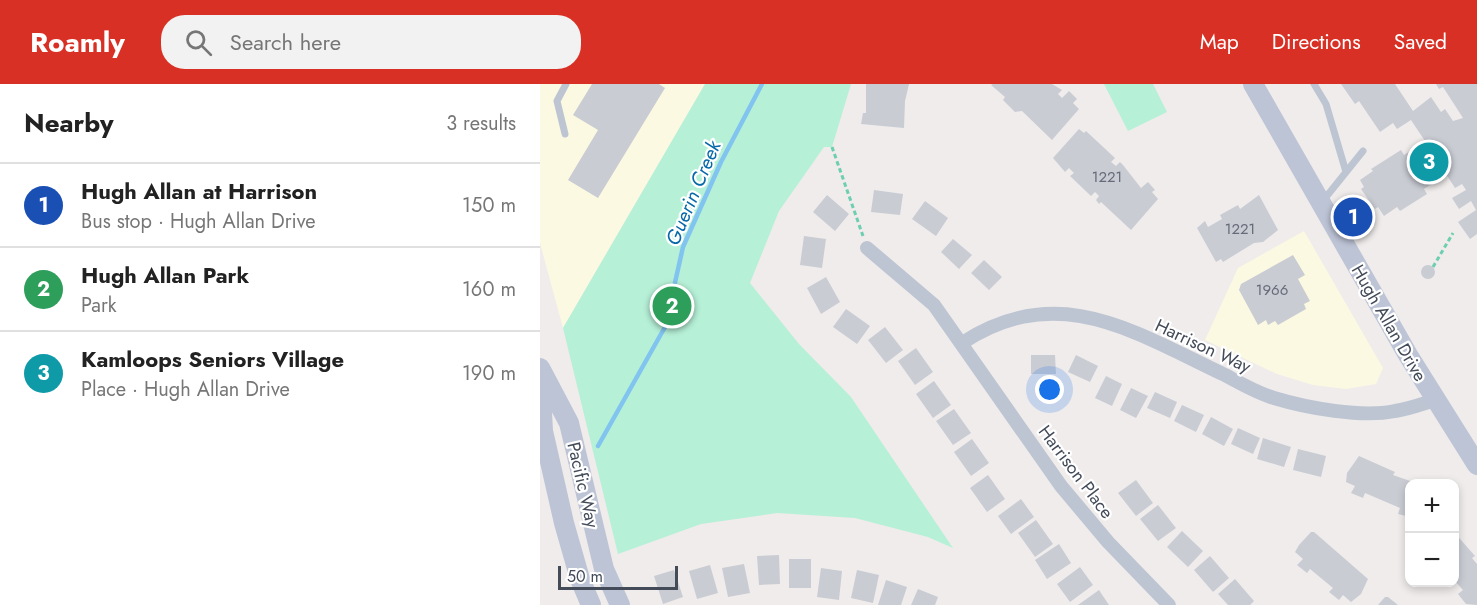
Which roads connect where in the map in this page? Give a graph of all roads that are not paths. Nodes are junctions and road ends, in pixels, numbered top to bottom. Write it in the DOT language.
graph roads {
  1 [pos="566,84"];
  2 [pos="1253,84"];
  3 [pos="1314,84"];
  4 [pos="565,134"];
  5 [pos="1363,151"];
  6 [pos="1346,172"];
  7 [pos="1320,204"];
  8 [pos="867,248"];
  9 [pos="962,343"];
  10 [pos="540,368"];
  11 [pos="1435,400"];
  12 [pos="1477,465"];
  13 [pos="591,605"];
  14 [pos="620,605"];
  15 [pos="1169,605"];
  1 -- 4 [label="lane"];
  2 -- 7 [label="main road, Hugh Allan Drive"];
  3 -- 6 [label="lane"];
  5 -- 6 [label="lane"];
  6 -- 7 [label="lane"];
  7 -- 11 [label="main road, Hugh Allan Drive"];
  8 -- 9 [label="street, Harrison Place"];
  9 -- 11 [label="street, Harrison Way"];
  9 -- 15 [label="street, Harrison Place"];
  10 -- 13 [label="main road, Pacific Way"];
  10 -- 14 [label="main road, Pacific Way"];
  11 -- 12 [label="main road, Hugh Allan Drive"];
}
